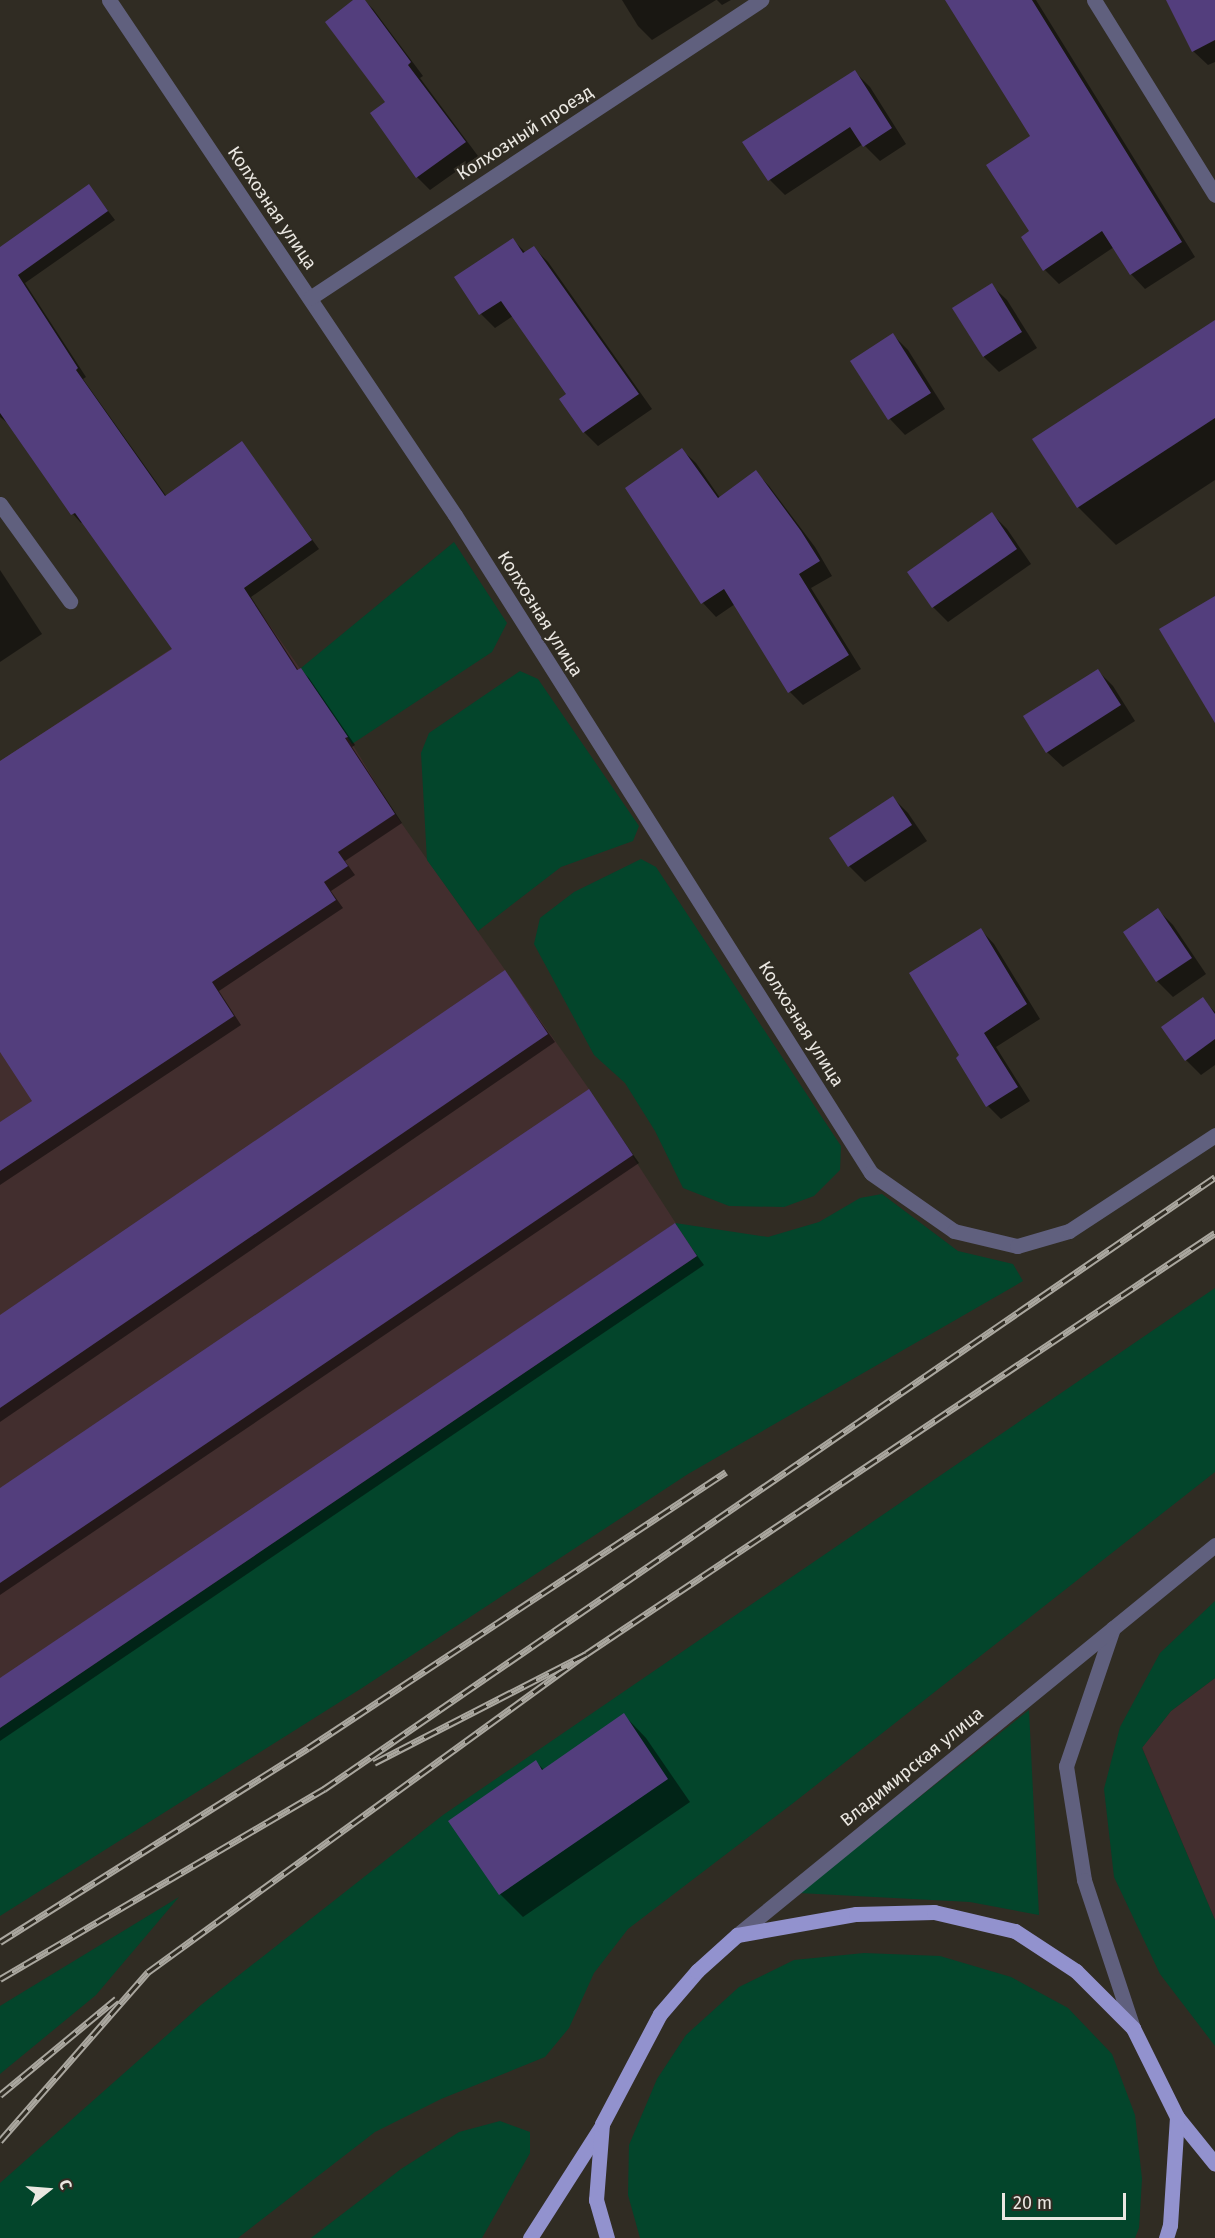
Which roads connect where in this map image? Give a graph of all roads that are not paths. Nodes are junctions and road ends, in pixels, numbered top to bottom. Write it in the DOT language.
graph roads {
  1 [pos="109,0"];
  2 [pos="761,0"];
  3 [pos="1094,0"];
  4 [pos="1215,195"];
  5 [pos="310,298"];
  6 [pos="0,504"];
  7 [pos="70,602"];
  8 [pos="1215,1135"];
  9 [pos="1215,1545"];
  10 [pos="1113,1628"];
  11 [pos="736,1935"];
  12 [pos="1133,2028"];
  13 [pos="1177,2117"];
  14 [pos="602,2124"];
  15 [pos="1215,2163"];
  16 [pos="530,2238"];
  17 [pos="607,2238"];
  18 [pos="1167,2238"];
  1 -- 5 [label="street, Колхозная улица"];
  2 -- 5 [label="street, Колхозный проезд"];
  3 -- 4 [label="street"];
  5 -- 8 [label="street, Колхозная улица"];
  6 -- 7 [label="street"];
  9 -- 10 [label="street, Владимирская улица"];
  10 -- 11 [label="street, Владимирская улица"];
  10 -- 12 [label="street"];
  11 -- 12 [label="main road"];
  11 -- 14 [label="main road"];
  12 -- 13 [label="main road"];
  13 -- 15 [label="main road"];
  13 -- 18 [label="main road"];
  14 -- 16 [label="main road"];
  14 -- 17 [label="main road"];
}
